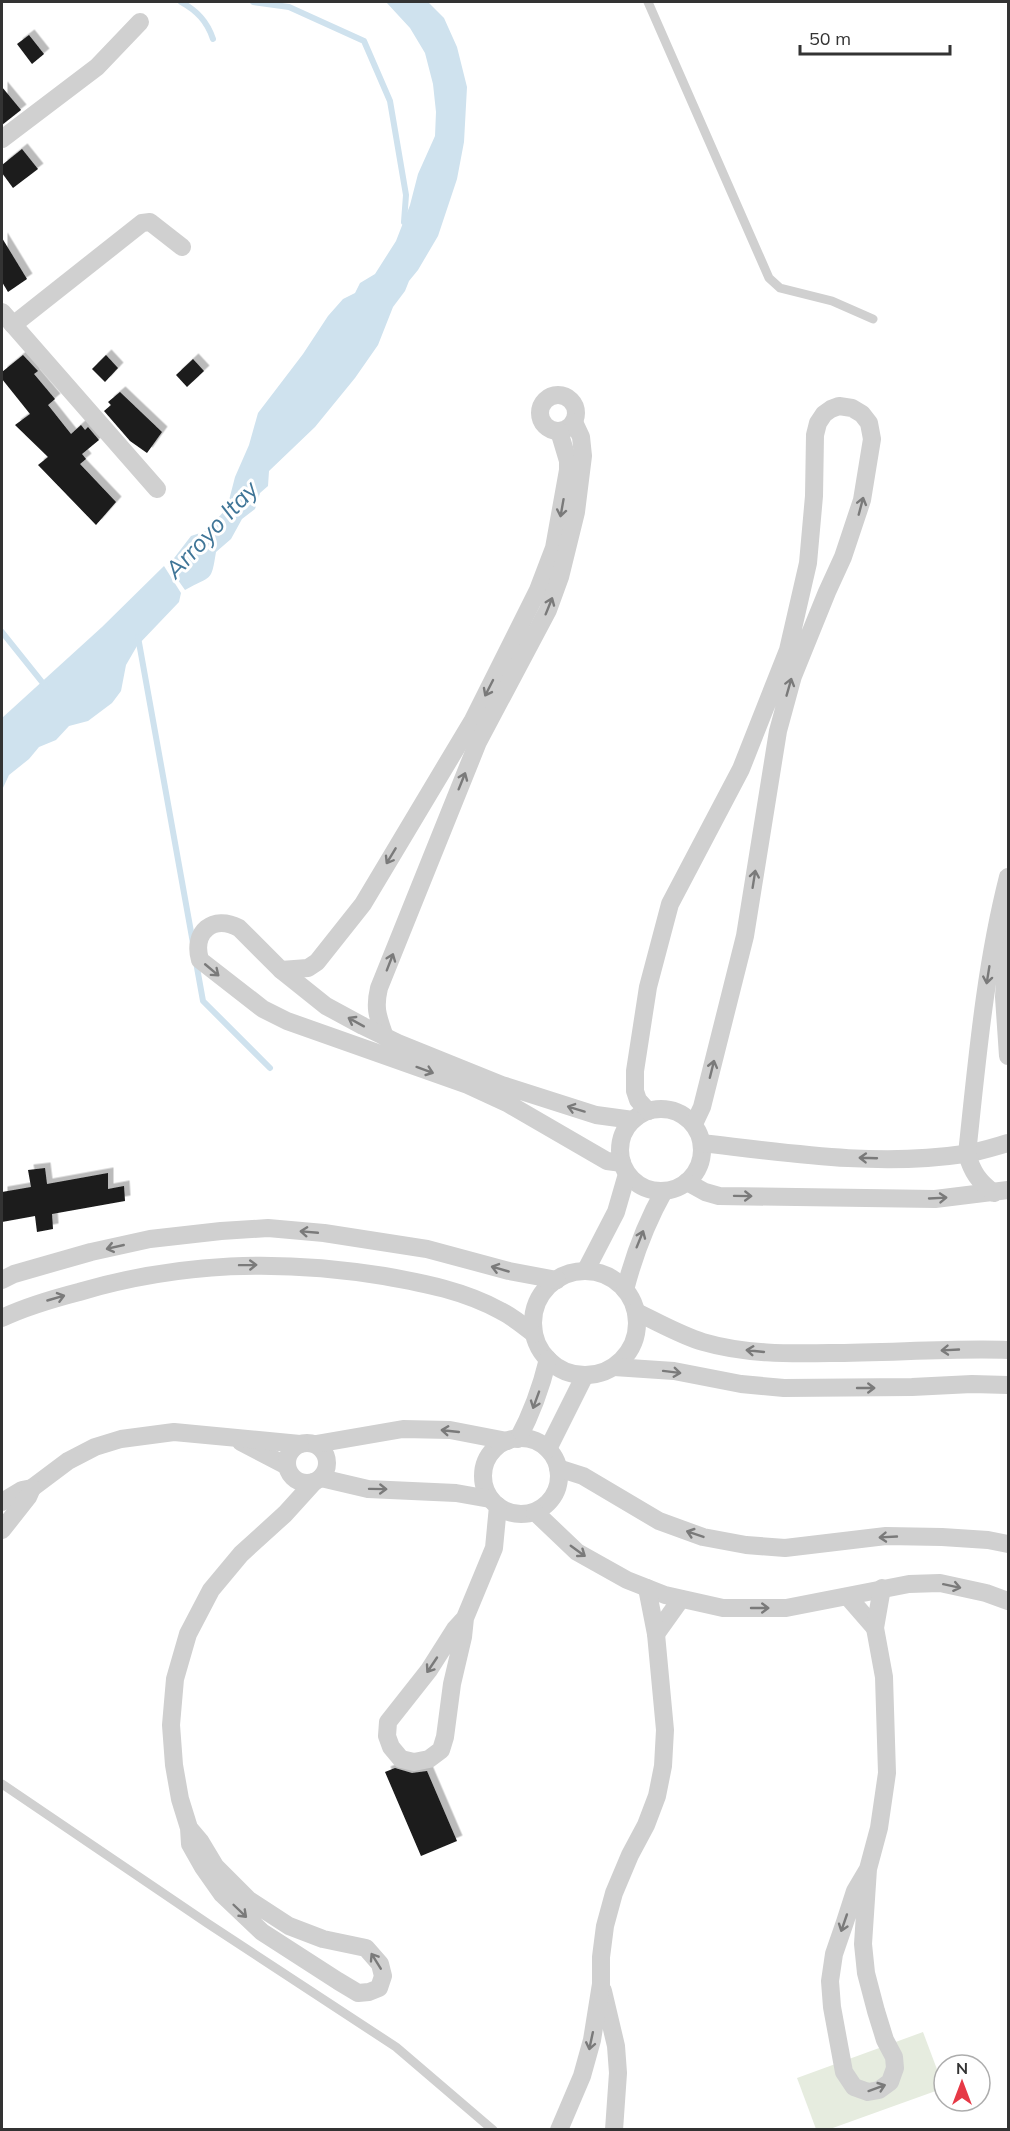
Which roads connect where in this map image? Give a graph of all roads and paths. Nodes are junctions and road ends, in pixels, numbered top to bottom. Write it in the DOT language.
graph roads {
  1 [pos="648,2"];
  2 [pos="140,22"];
  3 [pos="2,139"];
  4 [pos="182,247"];
  5 [pos="7,319"];
  6 [pos="873,319"];
  7 [pos="157,489"];
  8 [pos="1008,877"];
  9 [pos="1008,927"];
  10 [pos="281,970"];
  11 [pos="386,1037"];
  12 [pos="1008,1056"];
  13 [pos="640,1115"];
  14 [pos="694,1124"];
  15 [pos="702,1143"];
  16 [pos="1008,1143"];
  17 [pos="966,1154"];
  18 [pos="624,1168"];
  19 [pos="687,1182"];
  20 [pos="664,1191"];
  21 [pos="1001,1192"];
  22 [pos="586,1270"];
  23 [pos="2,1280"];
  24 [pos="557,1280"];
  25 [pos="626,1290"];
  26 [pos="636,1312"];
  27 [pos="2,1318"];
  28 [pos="534,1334"];
  29 [pos="1008,1350"];
  30 [pos="548,1359"];
  31 [pos="614,1367"];
  32 [pos="585,1375"];
  33 [pos="1008,1385"];
  34 [pos="234,1438"];
  35 [pos="512,1440"];
  36 [pos="308,1444"];
  37 [pos="548,1449"];
  38 [pos="558,1468"];
  39 [pos="290,1471"];
  40 [pos="318,1480"];
  41 [pos="32,1488"];
  42 [pos="2,1502"];
  43 [pos="494,1502"];
  44 [pos="529,1513"];
  45 [pos="285,1514"];
  46 [pos="2,1530"];
  47 [pos="1008,1544"];
  48 [pos="494,1548"];
  49 [pos="647,1588"];
  50 [pos="882,1588"];
  51 [pos="848,1597"];
  52 [pos="681,1599"];
  53 [pos="1008,1601"];
  54 [pos="465,1618"];
  55 [pos="876,1628"];
  56 [pos="656,1634"];
  57 [pos="2,1784"];
  58 [pos="189,1828"];
  59 [pos="868,1869"];
  60 [pos="601,1984"];
  61 [pos="493,2130"];
  62 [pos="559,2130"];
  63 [pos="614,2130"];
  1 -- 6 [label="lane"];
  2 -- 3 [label="street"];
  4 -- 5 [label="street"];
  5 -- 7 [label="street"];
  8 -- 17 [label="street, one-way"];
  9 -- 12 [label="street"];
  11 -- 10 [label="street, one-way"];
  11 -- 10 [label="street, one-way"];
  10 -- 18 [label="street, one-way"];
  13 -- 11 [label="street, one-way"];
  13 -- 14 [label="street"];
  14 -- 13 [label="street, one-way"];
  13 -- 18 [label="street"];
  14 -- 15 [label="street"];
  17 -- 15 [label="street, one-way"];
  15 -- 19 [label="street"];
  16 -- 17 [label="street"];
  17 -- 21 [label="street"];
  18 -- 20 [label="street"];
  18 -- 22 [label="street"];
  19 -- 20 [label="street"];
  19 -- 21 [label="street, one-way"];
  25 -- 20 [label="street, one-way"];
  22 -- 24 [label="street"];
  22 -- 25 [label="street"];
  24 -- 23 [label="street, one-way"];
  24 -- 28 [label="street"];
  25 -- 26 [label="street"];
  29 -- 26 [label="street, one-way"];
  26 -- 31 [label="street"];
  27 -- 28 [label="street, one-way"];
  28 -- 30 [label="street"];
  30 -- 32 [label="street"];
  30 -- 35 [label="street, one-way"];
  31 -- 32 [label="street"];
  31 -- 33 [label="street, one-way"];
  32 -- 37 [label="street"];
  34 -- 36 [label="street"];
  34 -- 39 [label="street"];
  34 -- 41 [label="street"];
  35 -- 36 [label="street, one-way"];
  35 -- 37 [label="street"];
  35 -- 43 [label="street"];
  36 -- 39 [label="street"];
  36 -- 40 [label="street"];
  37 -- 38 [label="street"];
  38 -- 44 [label="street"];
  47 -- 38 [label="street, one-way"];
  39 -- 40 [label="street"];
  39 -- 45 [label="street"];
  40 -- 43 [label="street, one-way"];
  40 -- 45 [label="street"];
  41 -- 42 [label="street"];
  41 -- 46 [label="street"];
  43 -- 44 [label="street"];
  43 -- 48 [label="street"];
  44 -- 48 [label="street"];
  44 -- 49 [label="street, one-way"];
  45 -- 58 [label="street"];
  48 -- 54 [label="street"];
  49 -- 52 [label="street"];
  49 -- 56 [label="street"];
  50 -- 51 [label="street"];
  50 -- 53 [label="street, one-way"];
  50 -- 55 [label="street"];
  52 -- 51 [label="street, one-way"];
  51 -- 55 [label="street"];
  52 -- 56 [label="street"];
  54 -- 54 [label="street, one-way"];
  55 -- 59 [label="street"];
  56 -- 60 [label="street"];
  57 -- 61 [label="lane"];
  58 -- 58 [label="street, one-way"];
  59 -- 59 [label="street, one-way"];
  60 -- 62 [label="street, one-way"];
  60 -- 63 [label="street"];
}
